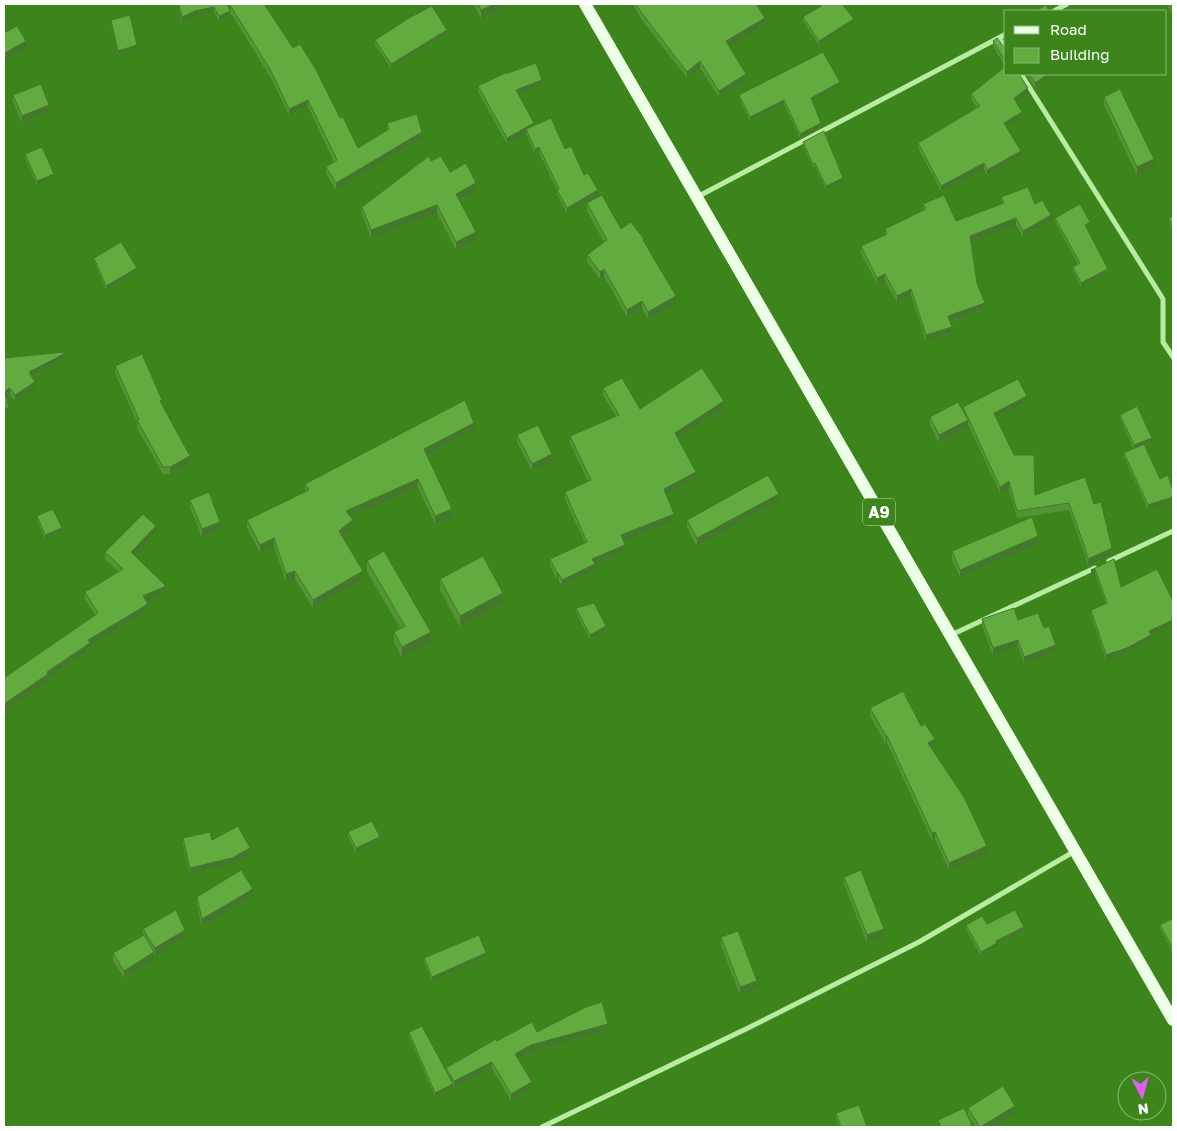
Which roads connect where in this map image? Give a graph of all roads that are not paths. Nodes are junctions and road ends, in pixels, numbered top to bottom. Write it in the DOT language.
graph roads {
  1 [pos="585,4"];
  2 [pos="1067,4"];
  3 [pos="1056,10"];
  4 [pos="1004,35"];
  5 [pos="999,38"];
  6 [pos="1004,46"];
  7 [pos="1023,75"];
  8 [pos="697,198"];
  9 [pos="1173,357"];
  10 [pos="1173,531"];
  11 [pos="950,635"];
  12 [pos="1076,851"];
  13 [pos="1173,1020"];
  14 [pos="542,1127"];
  1 -- 8 [label="main road, A9"];
  2 -- 3 [label="street"];
  4 -- 5 [label="street"];
  5 -- 6 [label="street"];
  5 -- 8 [label="street"];
  7 -- 9 [label="street"];
  8 -- 11 [label="main road, A9"];
  10 -- 11 [label="street"];
  11 -- 12 [label="main road, A9"];
  12 -- 13 [label="main road, A9"];
  12 -- 14 [label="street"];
}
